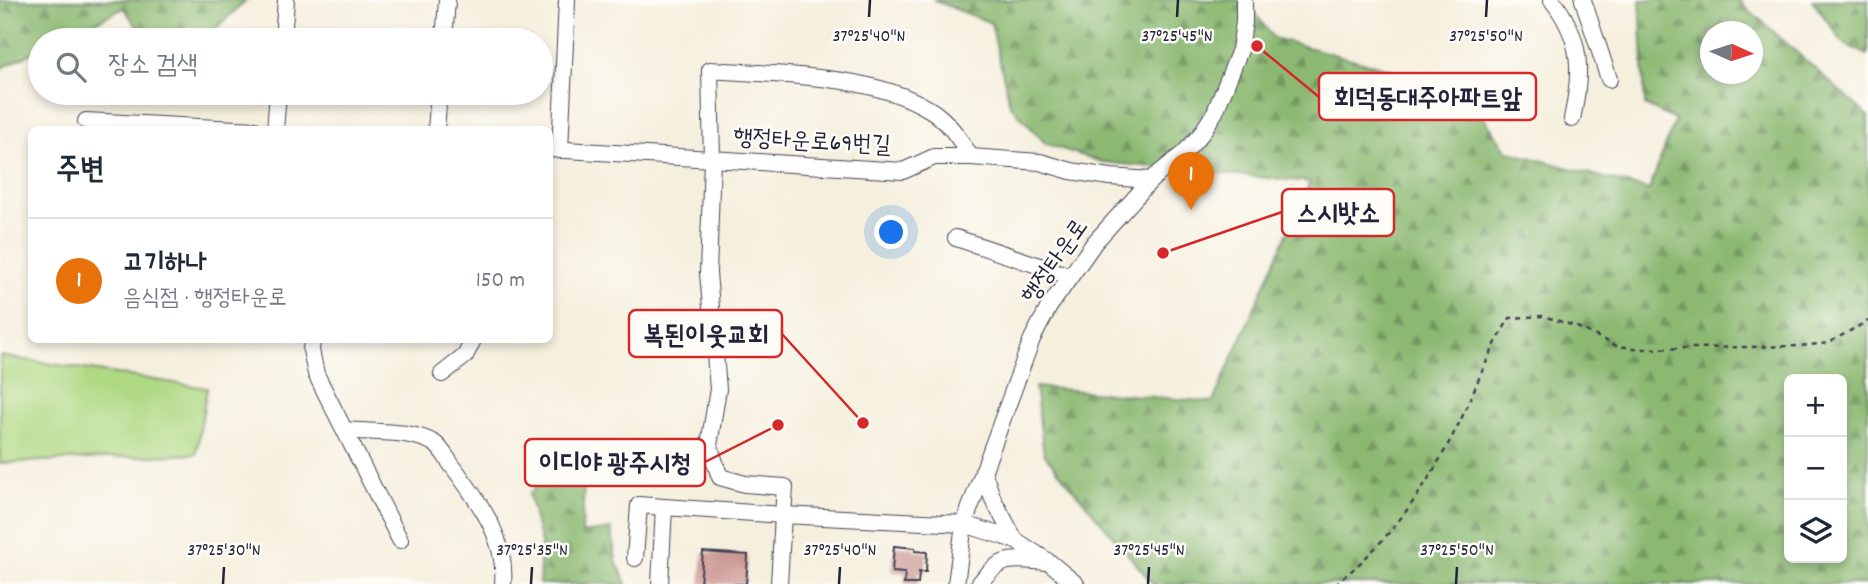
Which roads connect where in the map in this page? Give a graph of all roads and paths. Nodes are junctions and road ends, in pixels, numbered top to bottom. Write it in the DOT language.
graph roads {
  1 [pos="286,0"];
  2 [pos="447,0"];
  3 [pos="567,0"];
  4 [pos="1244,0"];
  5 [pos="1552,0"];
  6 [pos="1583,0"];
  7 [pos="284,28"];
  8 [pos="445,28"];
  9 [pos="1609,79"];
  10 [pos="277,105"];
  11 [pos="438,105"];
  12 [pos="1572,119"];
  13 [pos="86,121"];
  14 [pos="180,126"];
  15 [pos="275,126"];
  16 [pos="436,126"];
  17 [pos="555,150"];
  18 [pos="971,157"];
  19 [pos="712,159"];
  20 [pos="1151,180"];
  21 [pos="956,238"];
  22 [pos="1070,276"];
  23 [pos="1868,321"];
  24 [pos="312,343"];
  25 [pos="472,343"];
  26 [pos="442,374"];
  27 [pos="344,430"];
  28 [pos="983,471"];
  29 [pos="664,507"];
  30 [pos="783,515"];
  31 [pos="964,524"];
  32 [pos="400,540"];
  33 [pos="1015,540"];
  34 [pos="635,558"];
  35 [pos="1049,562"];
  36 [pos="503,584"];
  37 [pos="660,584"];
  38 [pos="779,584"];
  39 [pos="956,584"];
  40 [pos="979,584"];
  41 [pos="1076,584"];
  42 [pos="1335,584"];
  1 -- 7 [label="street"];
  2 -- 8 [label="street"];
  3 -- 17 [label="street"];
  4 -- 20 [label="street, 행정타운로"];
  5 -- 12 [label="street"];
  6 -- 9 [label="street"];
  10 -- 15 [label="street"];
  11 -- 16 [label="street"];
  13 -- 14 [label="street"];
  17 -- 19 [label="street, 행정타운로69번길"];
  18 -- 19 [label="street, 행정타운로69번길"];
  18 -- 19 [label="street"];
  18 -- 20 [label="street, 행정타운로69번길"];
  19 -- 30 [label="street"];
  20 -- 22 [label="street, 행정타운로"];
  21 -- 22 [label="street"];
  22 -- 28 [label="street, 행정타운로"];
  23 -- 42 [label="path"];
  24 -- 27 [label="street"];
  25 -- 26 [label="street"];
  27 -- 32 [label="street"];
  27 -- 36 [label="street"];
  28 -- 31 [label="street, 행정타운로"];
  28 -- 33 [label="street"];
  29 -- 30 [label="street"];
  29 -- 34 [label="street"];
  29 -- 37 [label="street"];
  30 -- 31 [label="street"];
  30 -- 38 [label="street"];
  31 -- 33 [label="street"];
  31 -- 39 [label="street, 행정타운로"];
  33 -- 35 [label="street"];
  35 -- 40 [label="street"];
  35 -- 41 [label="street"];
}
